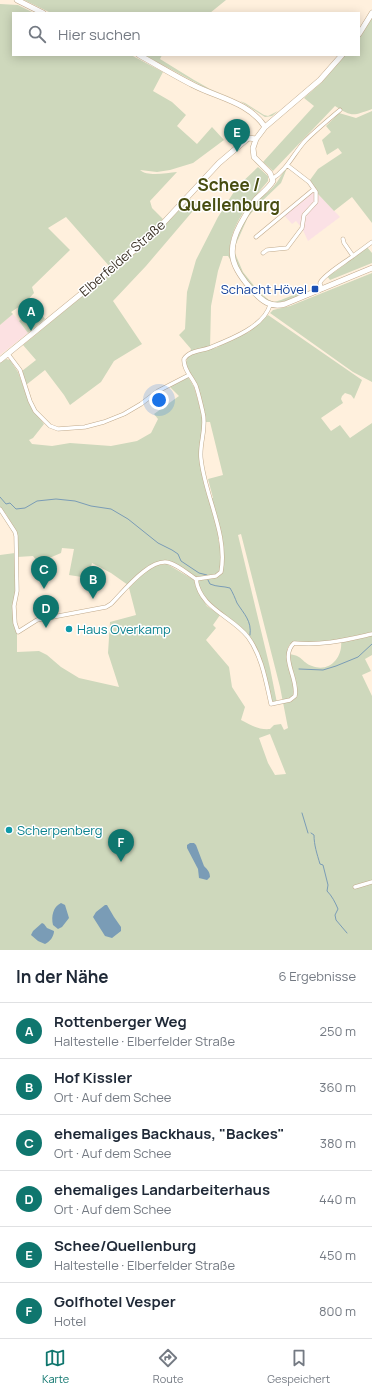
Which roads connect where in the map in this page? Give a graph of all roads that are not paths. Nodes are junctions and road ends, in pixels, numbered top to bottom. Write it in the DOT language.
graph roads {
  1 [pos="17,0"];
  2 [pos="41,12"];
  3 [pos="372,13"];
  4 [pos="360,32"];
  5 [pos="141,56"];
  6 [pos="341,56"];
  7 [pos="340,110"];
  8 [pos="265,126"];
  9 [pos="256,139"];
  10 [pos="287,165"];
  11 [pos="272,178"];
  12 [pos="314,188"];
  13 [pos="256,237"];
  14 [pos="343,239"];
  15 [pos="372,242"];
  16 [pos="262,253"];
  17 [pos="353,256"];
  18 [pos="372,268"];
  19 [pos="322,289"];
  20 [pos="268,303"];
  21 [pos="8,354"];
  22 [pos="0,360"];
  23 [pos="189,375"];
  24 [pos="0,509"];
  25 [pos="196,579"];
  26 [pos="372,634"];
  27 [pos="372,882"];
  28 [pos="356,887"];
  1 -- 2 [label="main road"];
  3 -- 4 [label="main road"];
  5 -- 8 [label="main road"];
  6 -- 8 [label="main road"];
  7 -- 10 [label="street"];
  8 -- 9 [label="main road"];
  9 -- 11 [label="main road"];
  9 -- 21 [label="main road, Elberfelder Straße"];
  10 -- 11 [label="street"];
  10 -- 12 [label="street"];
  11 -- 20 [label="main road"];
  12 -- 13 [label="street"];
  12 -- 16 [label="street"];
  14 -- 17 [label="street"];
  15 -- 17 [label="street"];
  17 -- 19 [label="street"];
  18 -- 19 [label="main road"];
  19 -- 20 [label="main road"];
  20 -- 23 [label="street"];
  21 -- 22 [label="main road, Elberfelder Straße"];
  21 -- 23 [label="street"];
  23 -- 25 [label="street"];
  24 -- 25 [label="street"];
  25 -- 26 [label="street"];
  27 -- 28 [label="street"];
}
